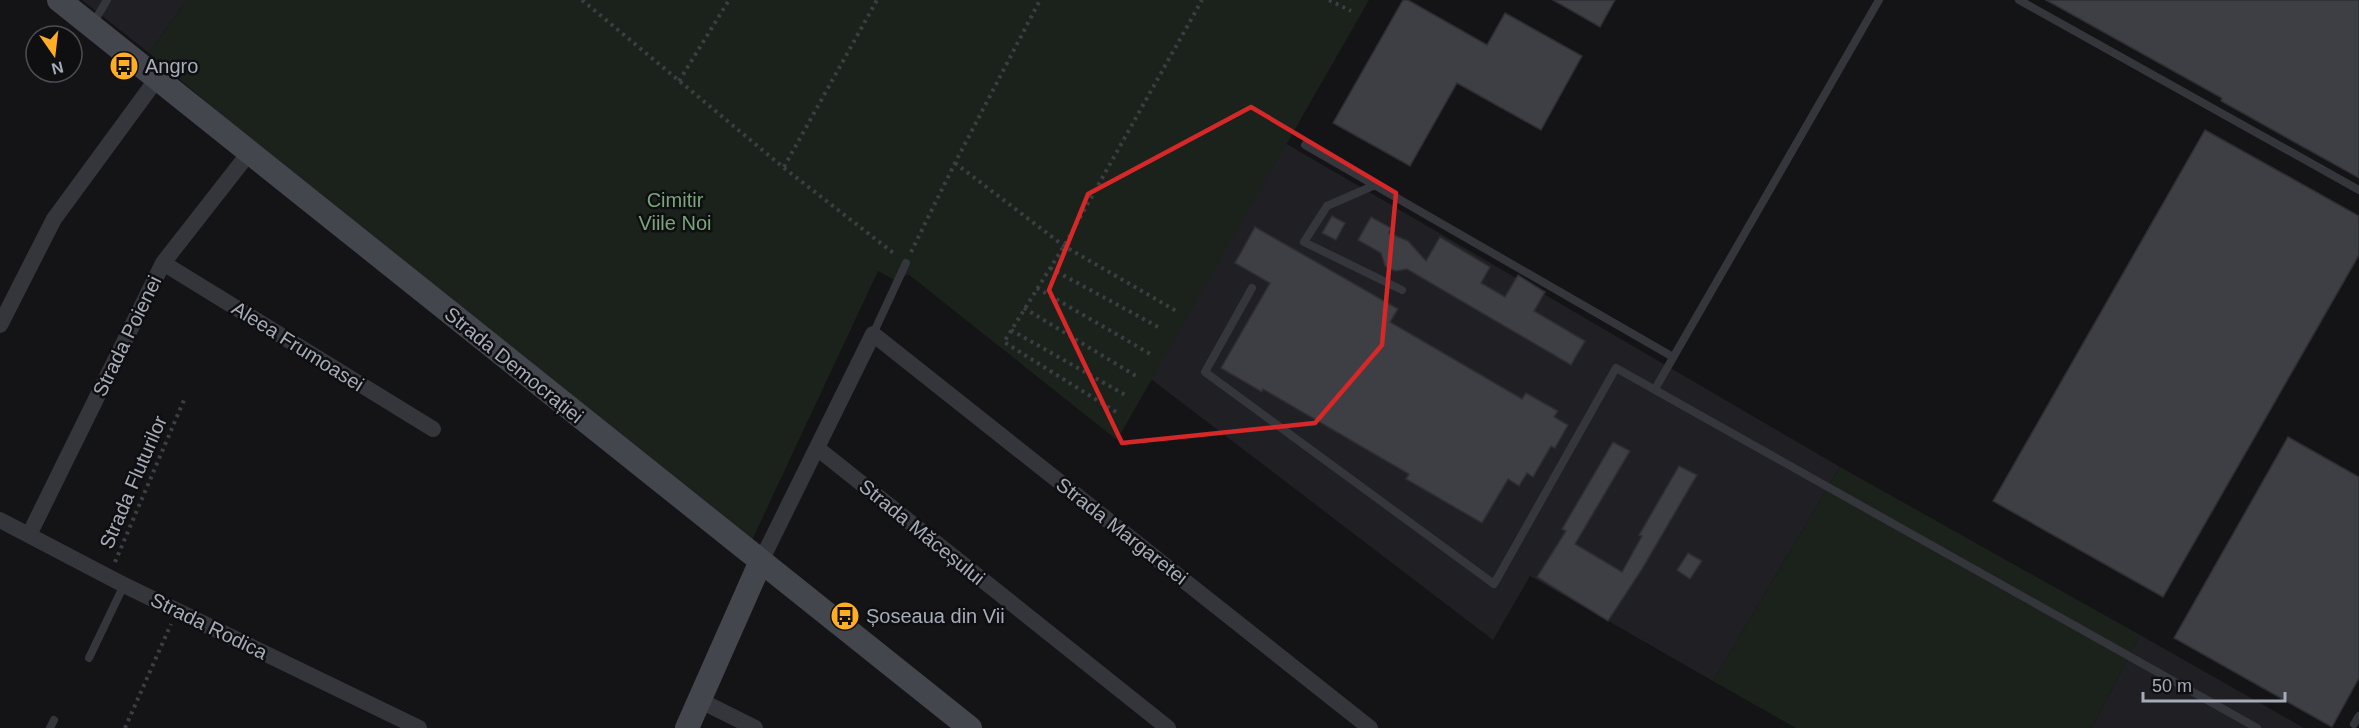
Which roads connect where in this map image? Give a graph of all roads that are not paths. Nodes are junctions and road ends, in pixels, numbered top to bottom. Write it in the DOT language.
graph roads {
  1 [pos="59,0"];
  2 [pos="107,0"];
  3 [pos="1879,0"];
  4 [pos="2019,0"];
  5 [pos="92,27"];
  6 [pos="156,80"];
  7 [pos="1305,145"];
  8 [pos="249,153"];
  9 [pos="1375,185"];
  10 [pos="2359,190"];
  11 [pos="163,263"];
  12 [pos="906,263"];
  13 [pos="1252,288"];
  14 [pos="1402,290"];
  15 [pos="0,325"];
  16 [pos="873,334"];
  17 [pos="1673,357"];
  18 [pos="1655,389"];
  19 [pos="433,429"];
  20 [pos="817,448"];
  21 [pos="0,520"];
  22 [pos="28,535"];
  23 [pos="761,561"];
  24 [pos="124,585"];
  25 [pos="89,658"];
  26 [pos="699,700"];
  27 [pos="1361,725"];
  28 [pos="419,728"];
  29 [pos="687,728"];
  30 [pos="755,728"];
  31 [pos="970,728"];
  32 [pos="1168,728"];
  33 [pos="2257,728"];
  1 -- 5 [label="street, Strada Democrației"];
  2 -- 5 [label="lane"];
  3 -- 17 [label="lane"];
  4 -- 10 [label="lane"];
  5 -- 6 [label="street, Strada Democrației"];
  6 -- 8 [label="street, Strada Democrației"];
  6 -- 15 [label="street"];
  7 -- 9 [label="lane"];
  8 -- 11 [label="street, Strada Poienei"];
  8 -- 23 [label="street, Strada Democrației"];
  9 -- 14 [label="lane"];
  9 -- 17 [label="lane"];
  11 -- 19 [label="street, Aleea Frumoasei"];
  11 -- 22 [label="street, Strada Poienei"];
  12 -- 16 [label="lane"];
  13 -- 18 [label="lane"];
  16 -- 20 [label="street"];
  16 -- 27 [label="street, Strada Margaretei"];
  17 -- 18 [label="lane"];
  18 -- 33 [label="lane"];
  20 -- 23 [label="street"];
  20 -- 32 [label="street, Strada Măceșului"];
  21 -- 22 [label="street, Strada Rodica"];
  22 -- 24 [label="street, Strada Rodica"];
  23 -- 26 [label="street"];
  23 -- 31 [label="street, Strada Democrației"];
  24 -- 25 [label="lane"];
  24 -- 28 [label="street, Strada Rodica"];
  26 -- 29 [label="street"];
  26 -- 30 [label="street"];
}
